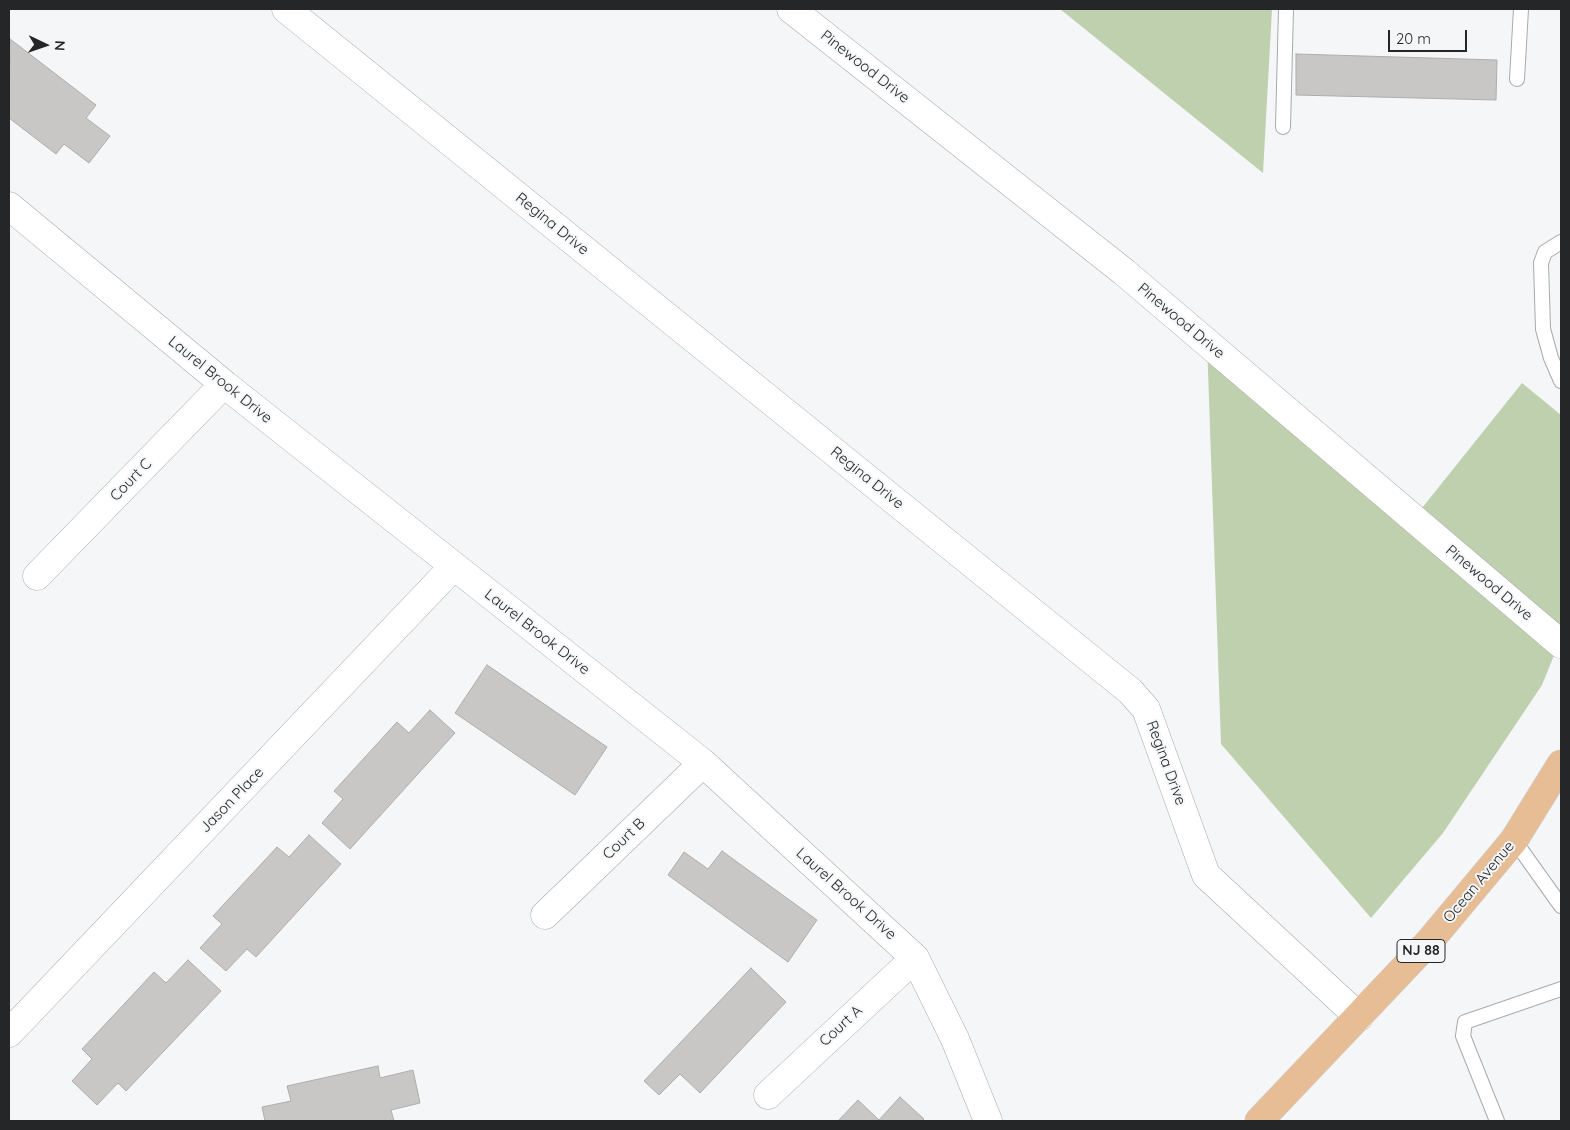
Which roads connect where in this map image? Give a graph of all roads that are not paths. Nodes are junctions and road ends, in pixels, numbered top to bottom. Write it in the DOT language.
graph roads {
  1 [pos="286,9"];
  2 [pos="791,9"];
  3 [pos="1286,9"];
  4 [pos="1521,9"];
  5 [pos="1517,79"];
  6 [pos="1283,127"];
  7 [pos="12,216"];
  8 [pos="1561,242"];
  9 [pos="1561,381"];
  10 [pos="224,384"];
  11 [pos="454,566"];
  12 [pos="37,576"];
  13 [pos="1561,644"];
  14 [pos="703,763"];
  15 [pos="1561,764"];
  16 [pos="1514,840"];
  17 [pos="1561,906"];
  18 [pos="545,915"];
  19 [pos="915,958"];
  20 [pos="1561,990"];
  21 [pos="1359,1017"];
  22 [pos="9,1033"];
  23 [pos="768,1095"];
  24 [pos="1268,1118"];
  25 [pos="988,1121"];
  26 [pos="1496,1121"];
  1 -- 21 [label="street, Regina Drive"];
  2 -- 13 [label="street, Pinewood Drive"];
  3 -- 6 [label="lane"];
  4 -- 5 [label="lane"];
  7 -- 10 [label="street, Laurel Brook Drive"];
  8 -- 9 [label="lane"];
  10 -- 11 [label="street, Laurel Brook Drive"];
  10 -- 12 [label="street, Court C"];
  11 -- 14 [label="street, Laurel Brook Drive"];
  11 -- 22 [label="street, Jason Place"];
  14 -- 18 [label="street, Court B"];
  14 -- 19 [label="street, Laurel Brook Drive"];
  15 -- 16 [label="main road, Ocean Avenue / NJ 88"];
  16 -- 17 [label="lane"];
  16 -- 21 [label="main road, Ocean Avenue / NJ 88"];
  19 -- 23 [label="street, Court A"];
  19 -- 25 [label="street, Laurel Brook Drive"];
  20 -- 26 [label="lane"];
  21 -- 24 [label="main road, Ocean Avenue / NJ 88"];
}
